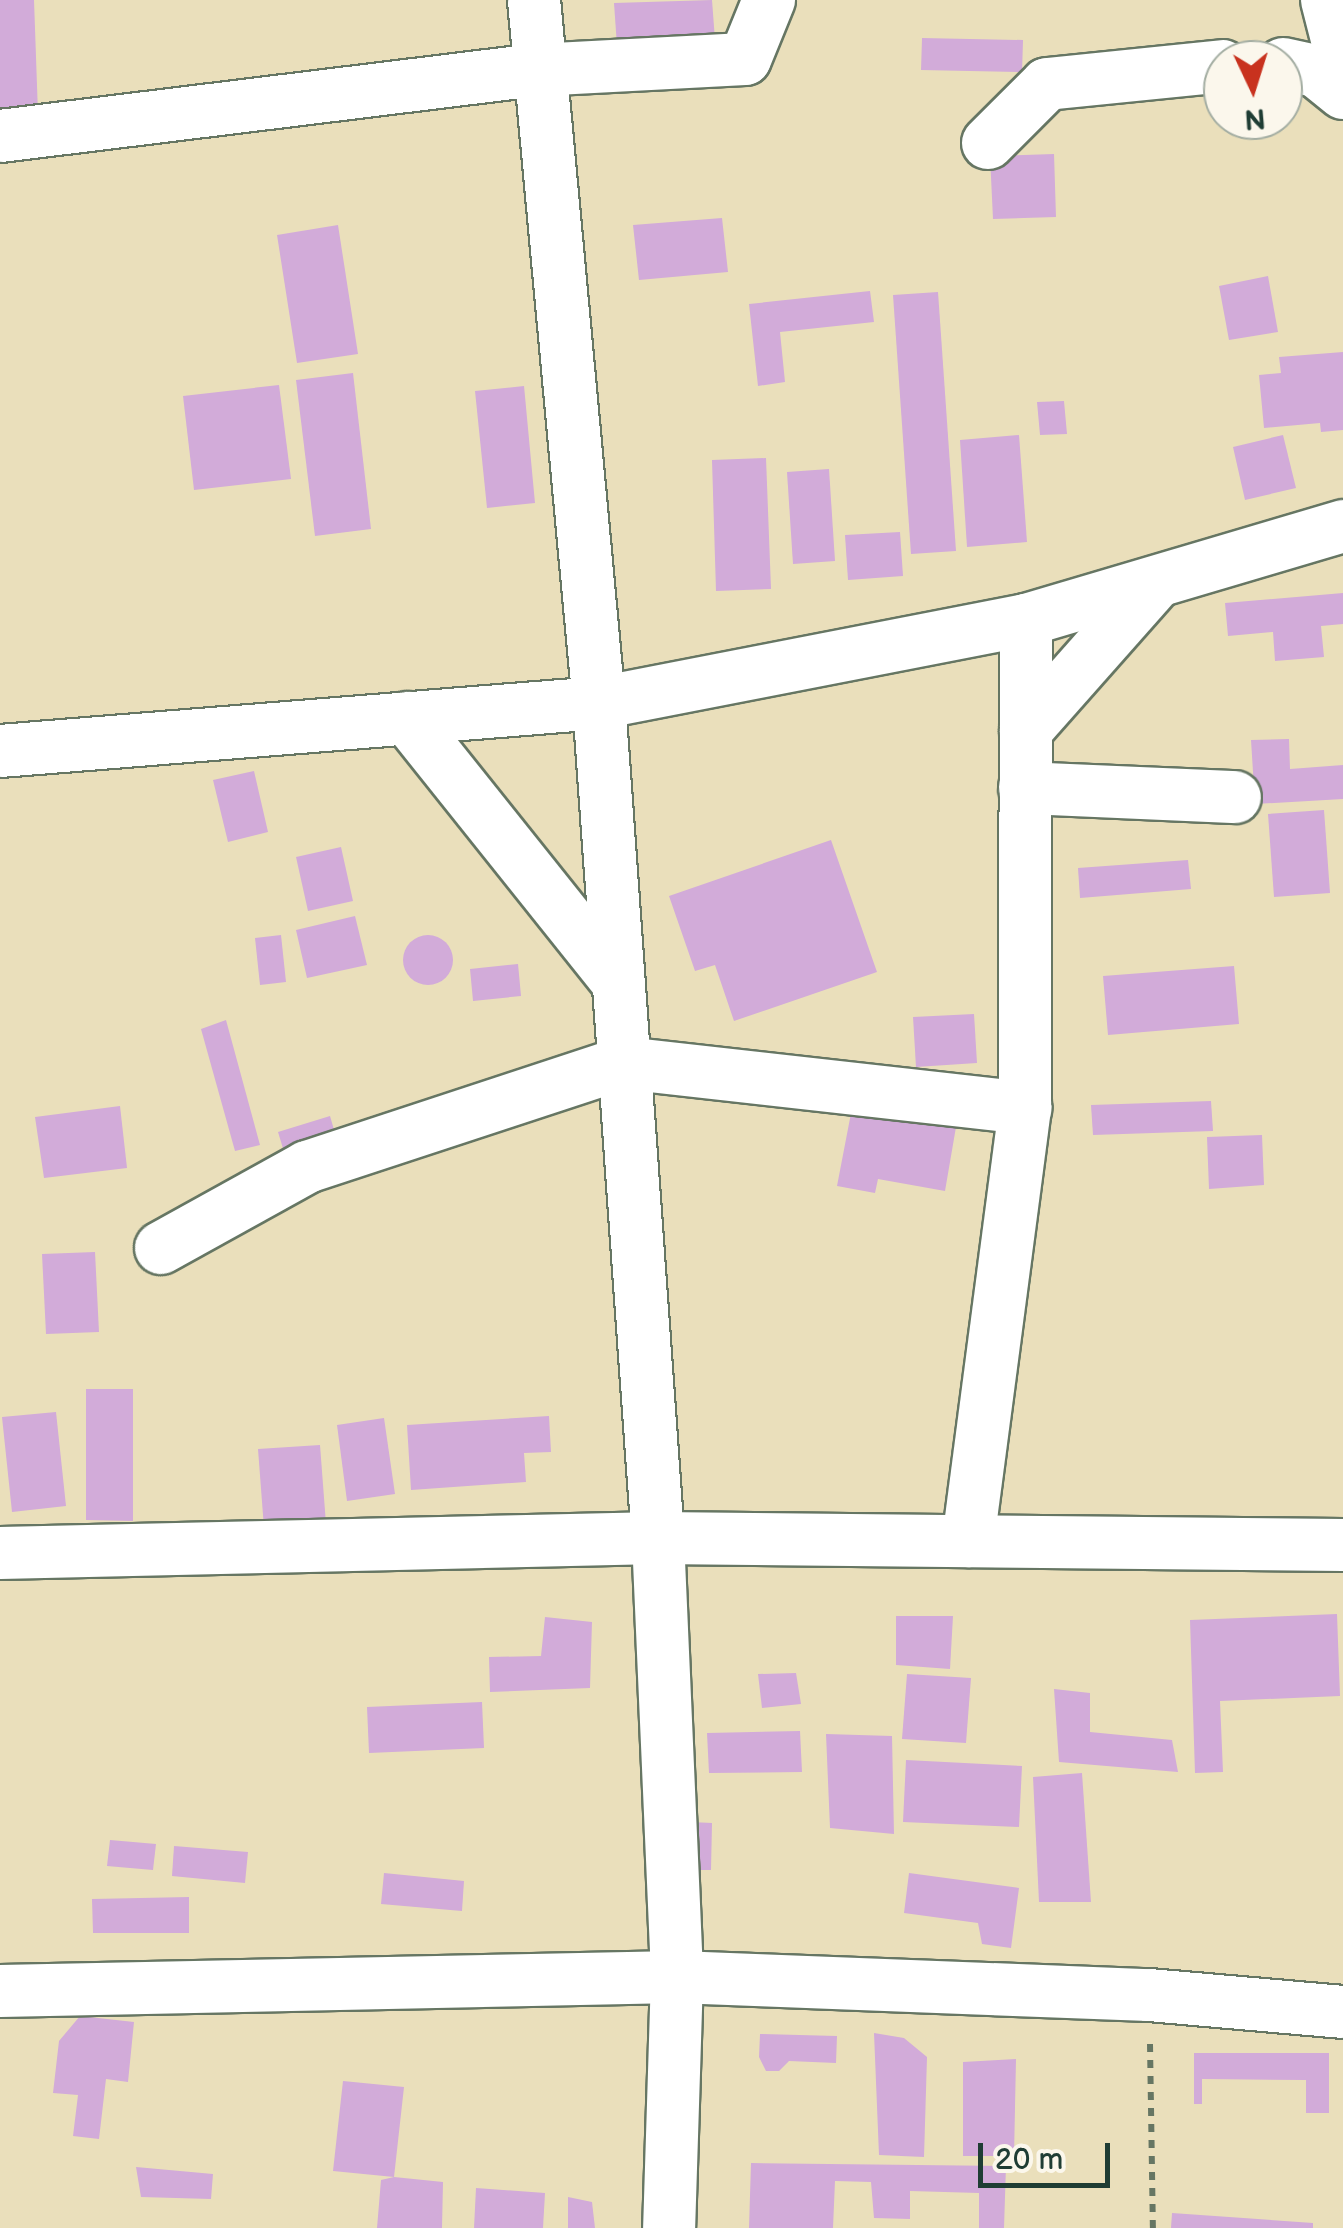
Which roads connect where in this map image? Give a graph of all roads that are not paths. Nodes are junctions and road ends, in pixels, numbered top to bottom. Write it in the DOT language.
graph roads {
  1 [pos="534,0"];
  2 [pos="769,0"];
  3 [pos="1327,0"];
  4 [pos="1343,63"];
  5 [pos="1203,68"];
  6 [pos="1303,68"];
  7 [pos="536,70"];
  8 [pos="1343,93"];
  9 [pos="0,136"];
  10 [pos="988,143"];
  11 [pos="1343,526"];
  12 [pos="1155,584"];
  13 [pos="1026,620"];
  14 [pos="599,702"];
  15 [pos="406,718"];
  16 [pos="1026,730"];
  17 [pos="0,751"];
  18 [pos="1025,788"];
  19 [pos="1235,797"];
  20 [pos="618,982"];
  21 [pos="624,1064"];
  22 [pos="1025,1108"];
  23 [pos="161,1248"];
  24 [pos="658,1538"];
  25 [pos="968,1541"];
  26 [pos="1343,1545"];
  27 [pos="0,1553"];
  28 [pos="677,1978"];
  29 [pos="0,1991"];
  30 [pos="1343,2012"];
  31 [pos="669,2228"];
  1 -- 7 [label="street"];
  2 -- 7 [label="street"];
  3 -- 4 [label="street"];
  5 -- 10 [label="street"];
  6 -- 8 [label="street"];
  7 -- 9 [label="street"];
  7 -- 14 [label="street"];
  11 -- 12 [label="street"];
  12 -- 13 [label="street"];
  12 -- 16 [label="street"];
  13 -- 14 [label="street"];
  13 -- 16 [label="street"];
  14 -- 15 [label="street"];
  14 -- 20 [label="street"];
  15 -- 17 [label="street"];
  15 -- 20 [label="street"];
  16 -- 18 [label="street"];
  18 -- 19 [label="street"];
  18 -- 22 [label="street"];
  20 -- 21 [label="street"];
  21 -- 22 [label="street"];
  21 -- 23 [label="street"];
  21 -- 24 [label="street"];
  22 -- 25 [label="street"];
  24 -- 25 [label="street"];
  24 -- 27 [label="street"];
  24 -- 28 [label="street"];
  25 -- 26 [label="street"];
  28 -- 29 [label="street"];
  28 -- 30 [label="street"];
  28 -- 31 [label="street"];
}
